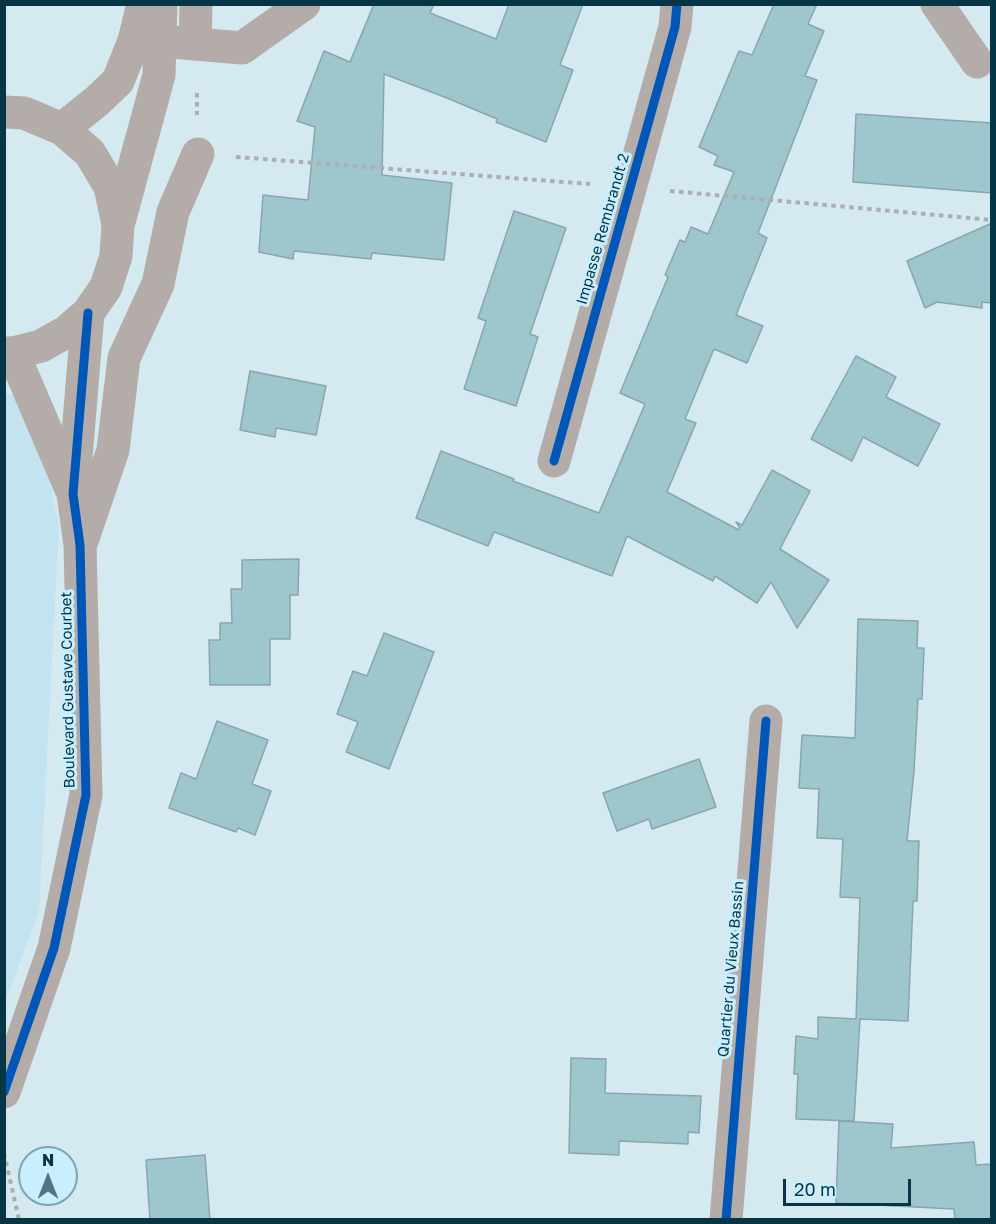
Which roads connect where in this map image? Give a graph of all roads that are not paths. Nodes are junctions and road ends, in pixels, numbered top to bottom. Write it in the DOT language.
graph roads {
  1 [pos="142,4"];
  2 [pos="161,4"];
  3 [pos="196,4"];
  4 [pos="304,4"];
  5 [pos="938,4"];
  6 [pos="671,12"];
  7 [pos="147,41"];
  8 [pos="195,44"];
  9 [pos="977,62"];
  10 [pos="4,112"];
  11 [pos="62,129"];
  12 [pos="198,154"];
  13 [pos="118,224"];
  14 [pos="88,313"];
  15 [pos="9,353"];
  16 [pos="554,461"];
  17 [pos="73,494"];
  18 [pos="80,545"];
  19 [pos="766,721"];
  20 [pos="4,1092"];
  21 [pos="726,1220"];
  1 -- 7 [label="street"];
  2 -- 7 [label="street"];
  3 -- 8 [label="street"];
  4 -- 8 [label="street"];
  5 -- 9 [label="street"];
  6 -- 16 [label="street, Impasse Rembrandt 2"];
  7 -- 8 [label="street"];
  7 -- 11 [label="street"];
  7 -- 13 [label="street"];
  10 -- 11 [label="street"];
  11 -- 13 [label="street"];
  12 -- 18 [label="street"];
  13 -- 14 [label="street"];
  14 -- 15 [label="street"];
  14 -- 17 [label="street, Boulevard Gustave Courbet"];
  15 -- 17 [label="street, Boulevard Gustave Courbet"];
  17 -- 18 [label="street, Boulevard Gustave Courbet"];
  18 -- 20 [label="street, Boulevard Gustave Courbet"];
  19 -- 21 [label="street, Quartier du Vieux Bassin"];
}
